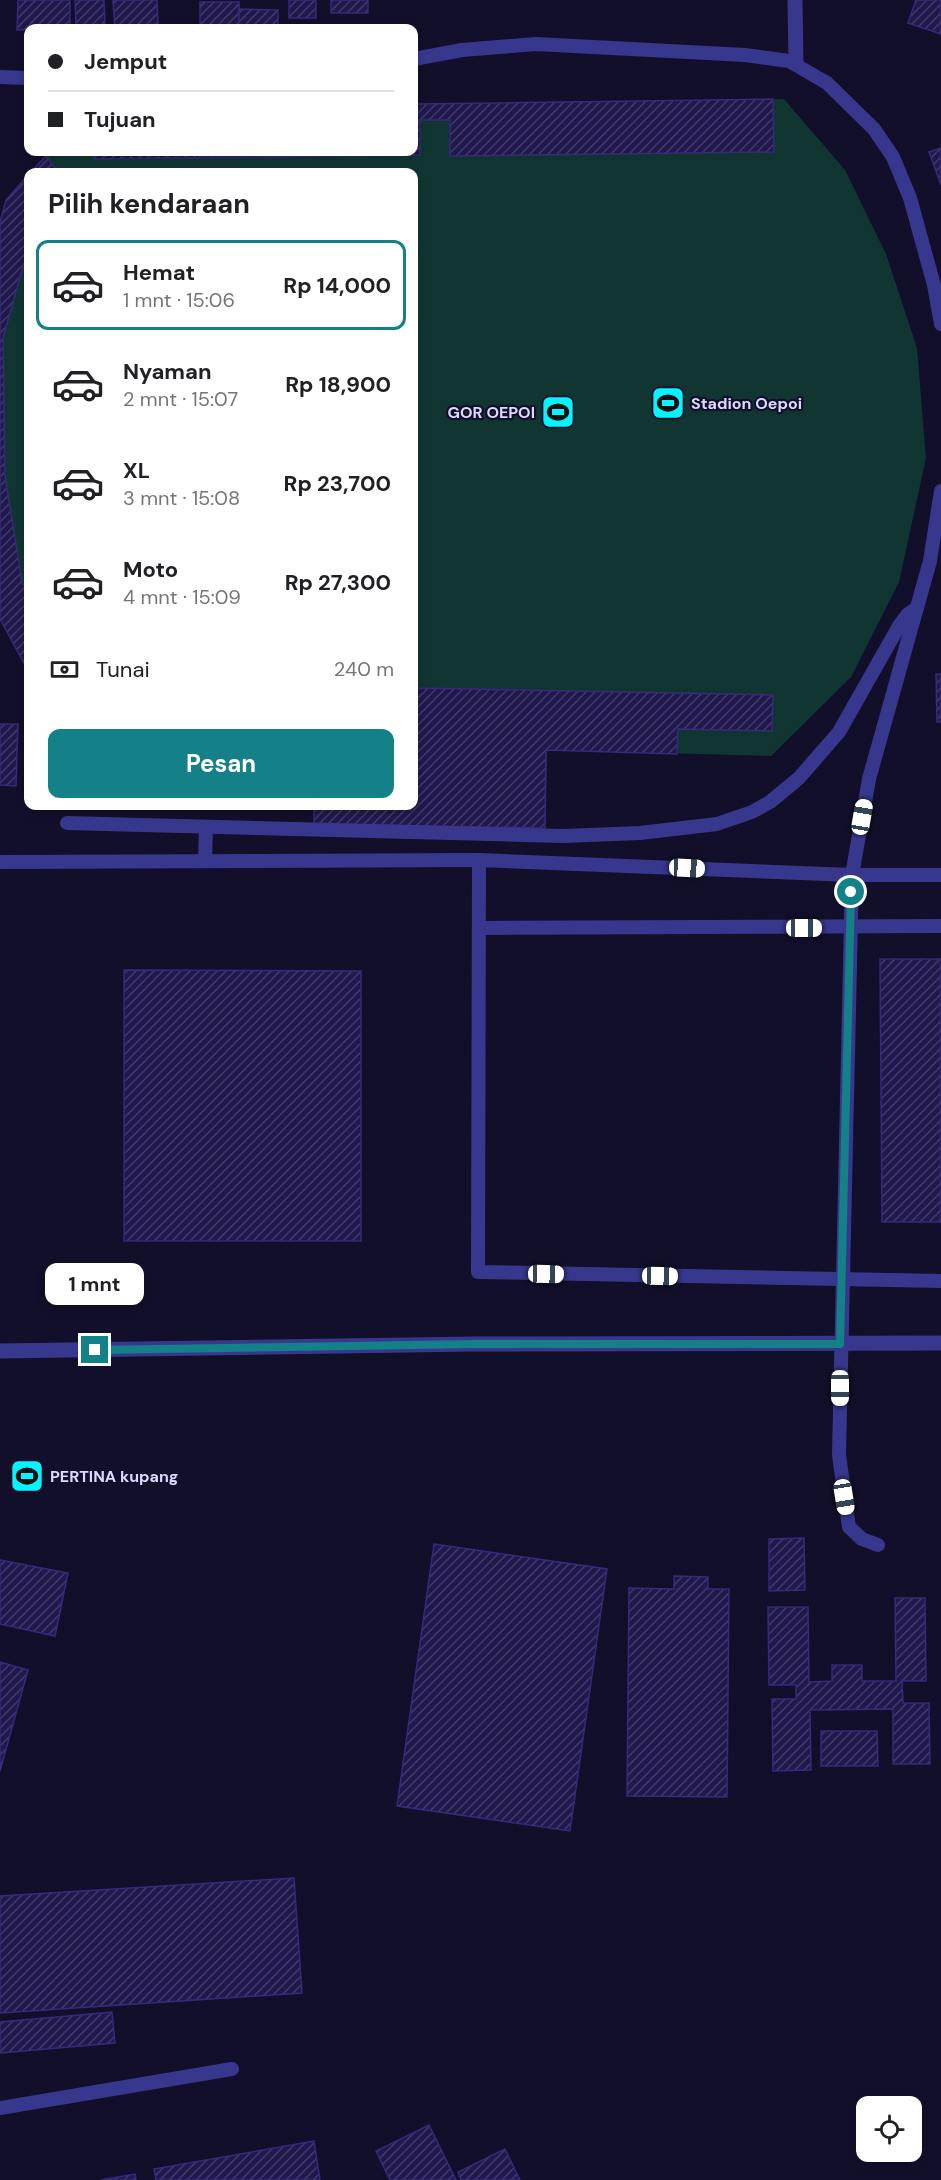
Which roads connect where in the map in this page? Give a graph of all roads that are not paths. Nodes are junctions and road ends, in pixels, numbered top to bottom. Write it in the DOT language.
graph roads {
  1 [pos="795,0"];
  2 [pos="418,58"];
  3 [pos="796,64"];
  4 [pos="0,76"];
  5 [pos="24,78"];
  6 [pos="941,324"];
  7 [pos="941,491"];
  8 [pos="917,608"];
  9 [pos="67,823"];
  10 [pos="206,827"];
  11 [pos="479,860"];
  12 [pos="205,861"];
  13 [pos="0,862"];
  14 [pos="941,874"];
  15 [pos="852,875"];
  16 [pos="941,926"];
  17 [pos="479,928"];
  18 [pos="850,928"];
  19 [pos="843,1280"];
  20 [pos="941,1281"];
  21 [pos="941,1343"];
  22 [pos="840,1344"];
  23 [pos="0,1351"];
  24 [pos="878,1545"];
  25 [pos="232,2069"];
  26 [pos="0,2108"];
  1 -- 3 [label="street"];
  2 -- 3 [label="lane"];
  3 -- 6 [label="lane"];
  4 -- 5 [label="lane"];
  7 -- 8 [label="lane"];
  8 -- 10 [label="lane"];
  8 -- 15 [label="lane"];
  9 -- 10 [label="lane"];
  10 -- 12 [label="lane"];
  11 -- 12 [label="lane"];
  11 -- 15 [label="lane"];
  11 -- 17 [label="lane"];
  12 -- 13 [label="lane"];
  14 -- 15 [label="lane"];
  15 -- 18 [label="lane"];
  16 -- 18 [label="lane"];
  17 -- 18 [label="lane"];
  17 -- 19 [label="lane"];
  18 -- 19 [label="lane"];
  19 -- 20 [label="lane"];
  19 -- 22 [label="lane"];
  21 -- 22 [label="street"];
  22 -- 23 [label="street"];
  22 -- 24 [label="lane"];
  25 -- 26 [label="lane"];
}
